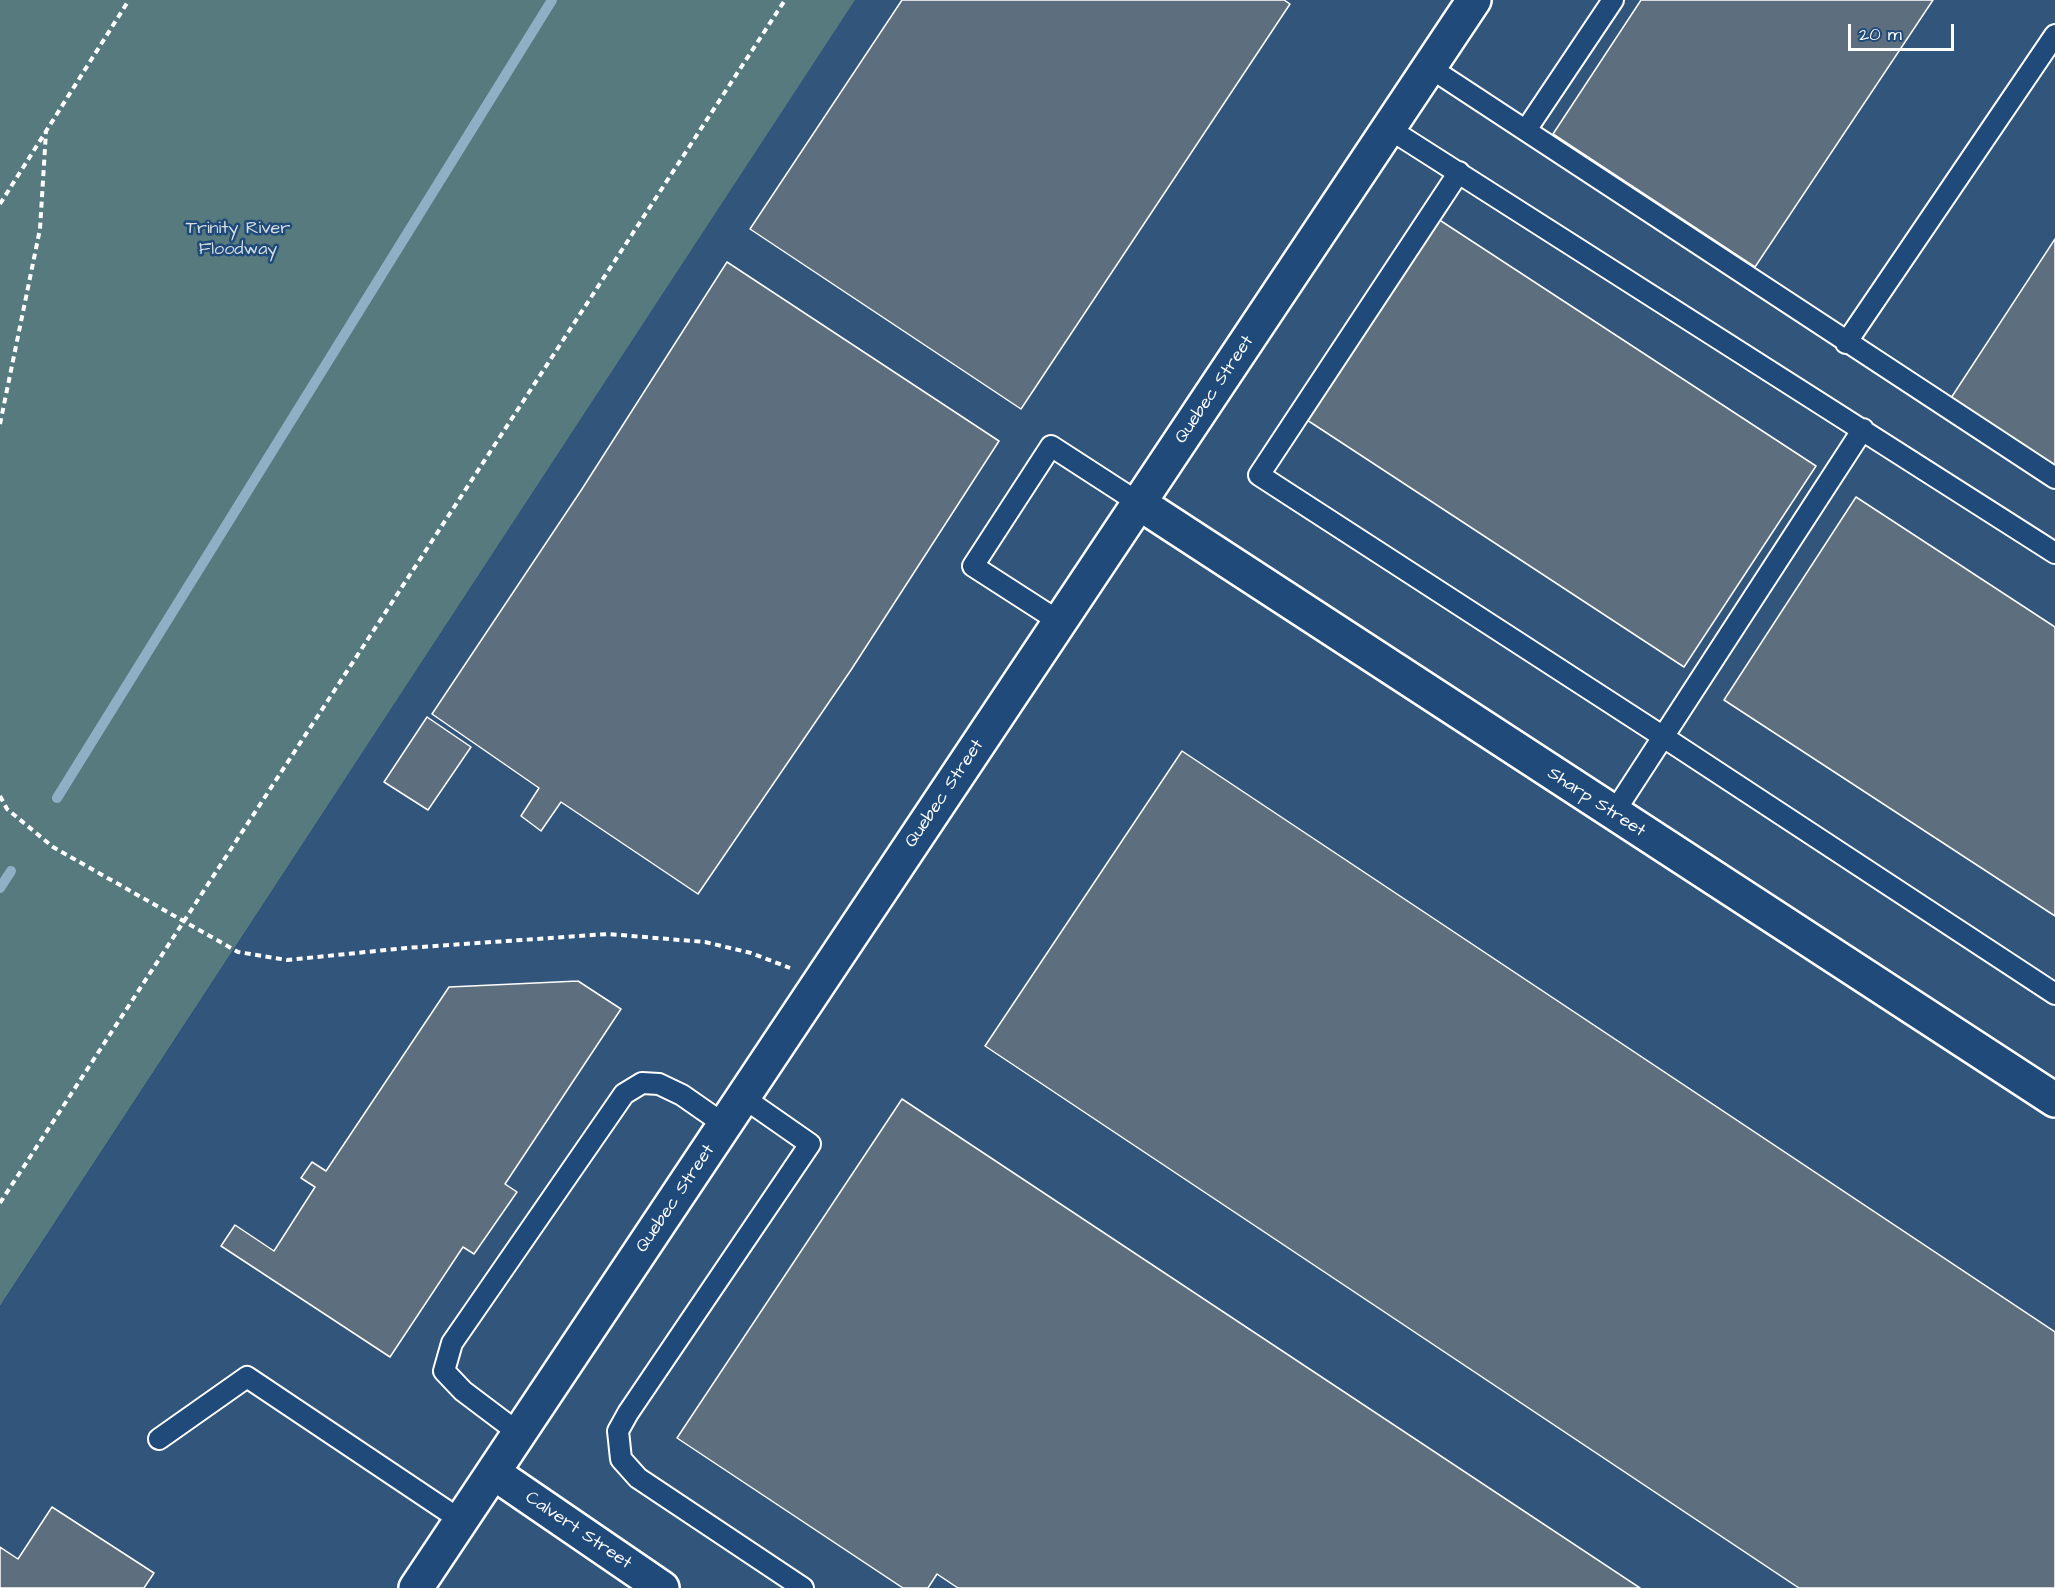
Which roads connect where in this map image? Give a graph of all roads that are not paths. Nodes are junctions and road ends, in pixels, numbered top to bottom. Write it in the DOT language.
graph roads {
  1 [pos="1474,0"];
  2 [pos="1613,0"];
  3 [pos="2055,35"];
  4 [pos="1429,67"];
  5 [pos="1388,128"];
  6 [pos="1526,130"];
  7 [pos="1459,172"];
  8 [pos="1846,343"];
  9 [pos="1863,429"];
  10 [pos="2055,478"];
  11 [pos="1139,503"];
  12 [pos="2055,553"];
  13 [pos="1060,622"];
  14 [pos="1662,736"];
  15 [pos="1613,814"];
  16 [pos="2055,994"];
  17 [pos="744,1098"];
  18 [pos="2055,1100"];
  19 [pos="725,1125"];
  20 [pos="520,1434"];
  21 [pos="159,1439"];
  22 [pos="494,1473"];
  23 [pos="462,1521"];
  24 [pos="417,1588"];
  25 [pos="662,1588"];
  26 [pos="803,1588"];
  1 -- 4 [label="street, Quebec Street"];
  2 -- 6 [label="lane"];
  3 -- 8 [label="lane"];
  4 -- 5 [label="street, Quebec Street"];
  4 -- 6 [label="lane"];
  5 -- 7 [label="lane"];
  5 -- 11 [label="street, Quebec Street"];
  6 -- 8 [label="lane"];
  7 -- 9 [label="lane"];
  7 -- 14 [label="lane"];
  8 -- 10 [label="lane"];
  9 -- 12 [label="lane"];
  9 -- 14 [label="lane"];
  11 -- 13 [label="street, Quebec Street"];
  11 -- 13 [label="lane"];
  11 -- 15 [label="street, Sharp Street"];
  13 -- 17 [label="street, Quebec Street"];
  14 -- 15 [label="lane"];
  14 -- 16 [label="lane"];
  15 -- 18 [label="street, Sharp Street"];
  17 -- 19 [label="street, Quebec Street"];
  17 -- 26 [label="lane"];
  19 -- 20 [label="street, Quebec Street"];
  19 -- 20 [label="lane"];
  20 -- 22 [label="street, Quebec Street"];
  21 -- 23 [label="lane"];
  22 -- 23 [label="street, Quebec Street"];
  22 -- 25 [label="street, Calvert Street"];
  23 -- 24 [label="street, Quebec Street"];
}
